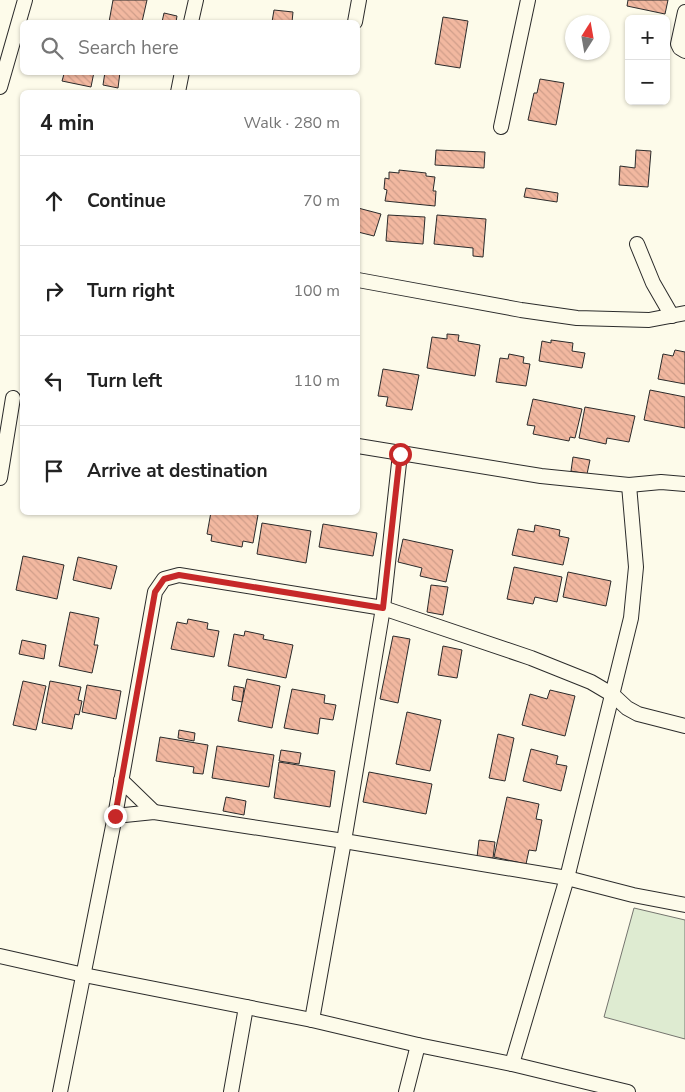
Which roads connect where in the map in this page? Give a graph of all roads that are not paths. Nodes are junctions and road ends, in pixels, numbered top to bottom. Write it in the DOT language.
graph roads {
  1 [pos="25,0"];
  2 [pos="196,0"];
  3 [pos="359,0"];
  4 [pos="528,0"];
  5 [pos="685,12"];
  6 [pos="191,20"];
  7 [pos="355,20"];
  8 [pos="685,51"];
  9 [pos="181,75"];
  10 [pos="0,87"];
  11 [pos="178,90"];
  12 [pos="501,127"];
  13 [pos="637,244"];
  14 [pos="360,280"];
  15 [pos="679,314"];
  16 [pos="13,398"];
  17 [pos="360,446"];
  18 [pos="400,454"];
  19 [pos="0,478"];
  20 [pos="685,484"];
  21 [pos="629,485"];
  22 [pos="383,608"];
  23 [pos="614,694"];
  24 [pos="685,726"];
  25 [pos="122,780"];
  26 [pos="154,812"];
  27 [pos="115,816"];
  28 [pos="344,841"];
  29 [pos="567,878"];
  30 [pos="685,905"];
  31 [pos="0,956"];
  32 [pos="84,975"];
  33 [pos="246,1007"];
  34 [pos="312,1020"];
  35 [pos="418,1045"];
  36 [pos="512,1064"];
  37 [pos="577,1086"];
  38 [pos="60,1092"];
  39 [pos="231,1092"];
  40 [pos="406,1092"];
  41 [pos="628,1092"];
  1 -- 10 [label="street"];
  2 -- 6 [label="street"];
  3 -- 7 [label="street"];
  4 -- 12 [label="street"];
  5 -- 8 [label="street"];
  9 -- 11 [label="street"];
  13 -- 15 [label="street"];
  14 -- 15 [label="street"];
  16 -- 19 [label="street"];
  17 -- 18 [label="street"];
  18 -- 21 [label="street"];
  18 -- 22 [label="street"];
  20 -- 21 [label="street"];
  21 -- 23 [label="street"];
  22 -- 23 [label="street"];
  22 -- 25 [label="street"];
  22 -- 28 [label="street"];
  23 -- 24 [label="street"];
  23 -- 29 [label="street"];
  25 -- 26 [label="street"];
  25 -- 27 [label="street"];
  26 -- 27 [label="street"];
  26 -- 28 [label="street"];
  27 -- 32 [label="street"];
  28 -- 29 [label="street"];
  28 -- 34 [label="street"];
  29 -- 30 [label="street"];
  29 -- 36 [label="street"];
  31 -- 32 [label="street"];
  32 -- 33 [label="street"];
  32 -- 38 [label="street"];
  33 -- 34 [label="street"];
  33 -- 39 [label="street"];
  34 -- 35 [label="street"];
  35 -- 36 [label="street"];
  35 -- 40 [label="street"];
  36 -- 37 [label="street"];
  37 -- 41 [label="street"];
}
